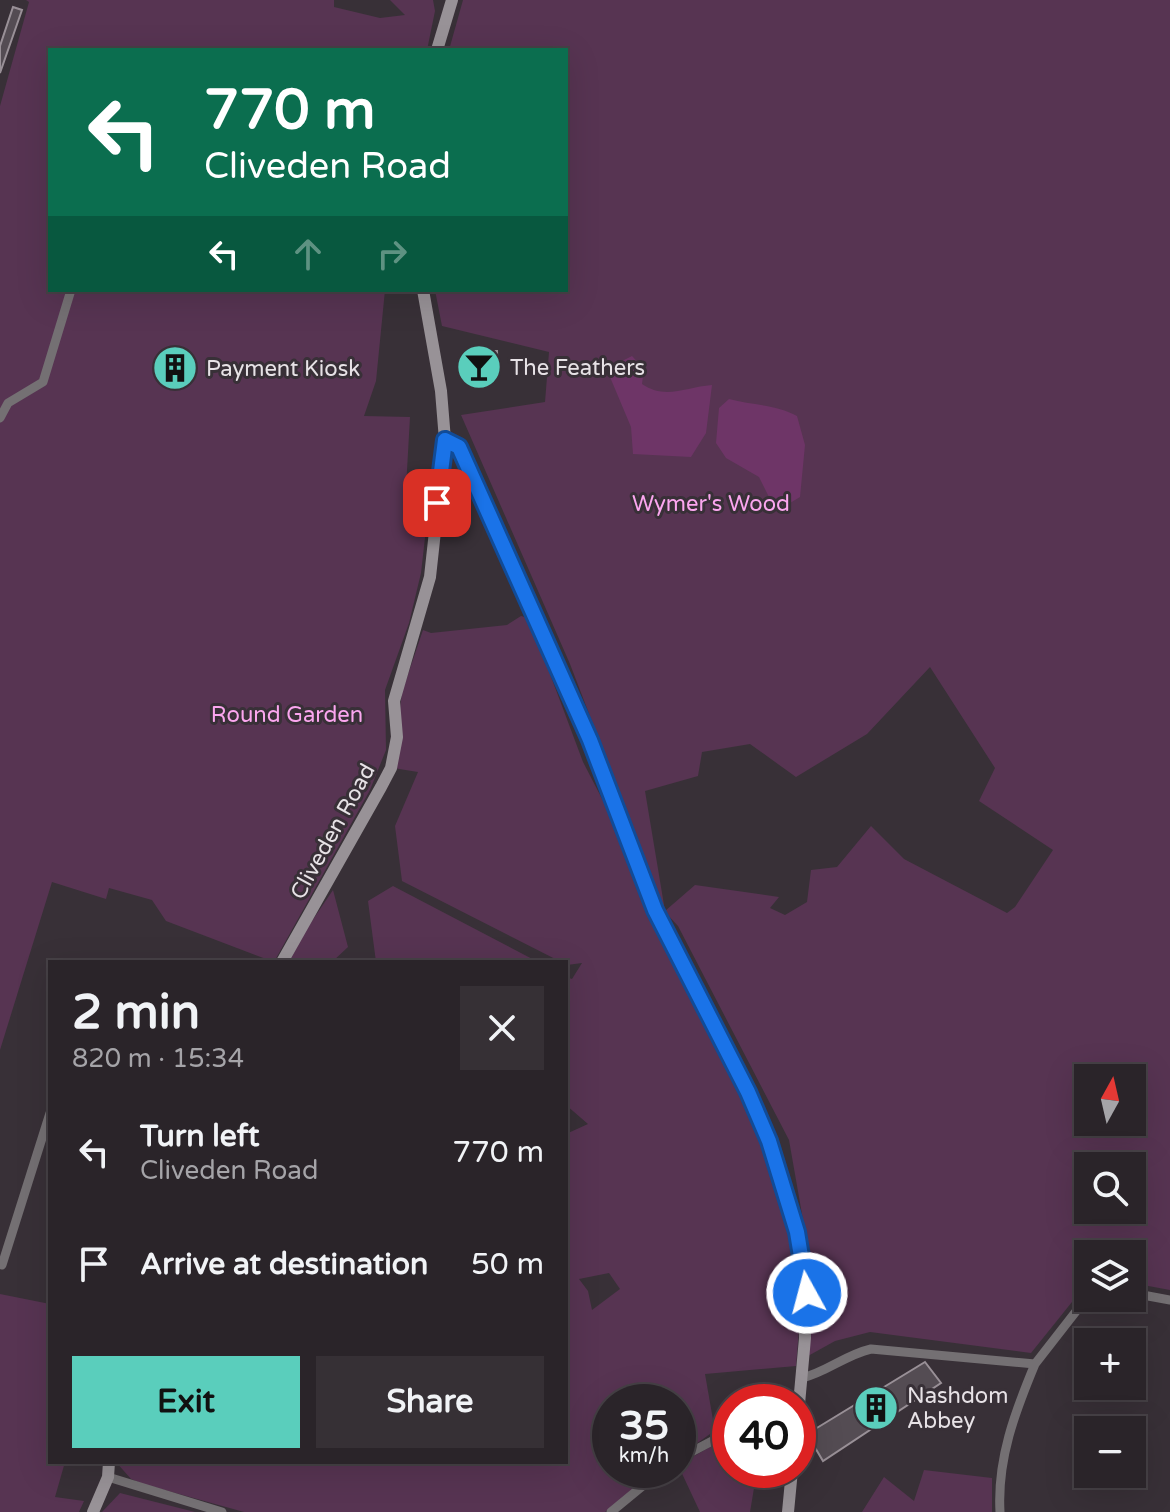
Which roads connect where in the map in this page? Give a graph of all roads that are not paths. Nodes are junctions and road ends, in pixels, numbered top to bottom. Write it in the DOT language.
graph roads {
  1 [pos="452,0"];
  2 [pos="438,48"];
  3 [pos="70,292"];
  4 [pos="423,292"];
  5 [pos="0,418"];
  6 [pos="445,440"];
  7 [pos="283,960"];
  8 [pos="48,1119"];
  9 [pos="2,1265"];
  10 [pos="1146,1296"];
  11 [pos="1170,1300"];
  12 [pos="1076,1312"];
  13 [pos="1035,1364"];
  14 [pos="802,1378"];
  15 [pos="801,1384"];
  16 [pos="109,1464"];
  17 [pos="108,1477"];
  18 [pos="640,1488"];
  19 [pos="790,1488"];
  20 [pos="93,1512"];
  21 [pos="222,1512"];
  22 [pos="611,1512"];
  23 [pos="788,1512"];
  24 [pos="1000,1512"];
  1 -- 2 [label="street"];
  3 -- 5 [label="street"];
  4 -- 6 [label="street, Cliveden Road"];
  6 -- 7 [label="street, Cliveden Road"];
  6 -- 14 [label="street"];
  8 -- 9 [label="street"];
  10 -- 11 [label="street"];
  12 -- 13 [label="street"];
  13 -- 14 [label="street"];
  13 -- 24 [label="street"];
  14 -- 15 [label="street"];
  16 -- 17 [label="street"];
  17 -- 20 [label="street"];
  17 -- 21 [label="street"];
  18 -- 22 [label="street"];
  19 -- 23 [label="street"];
}
